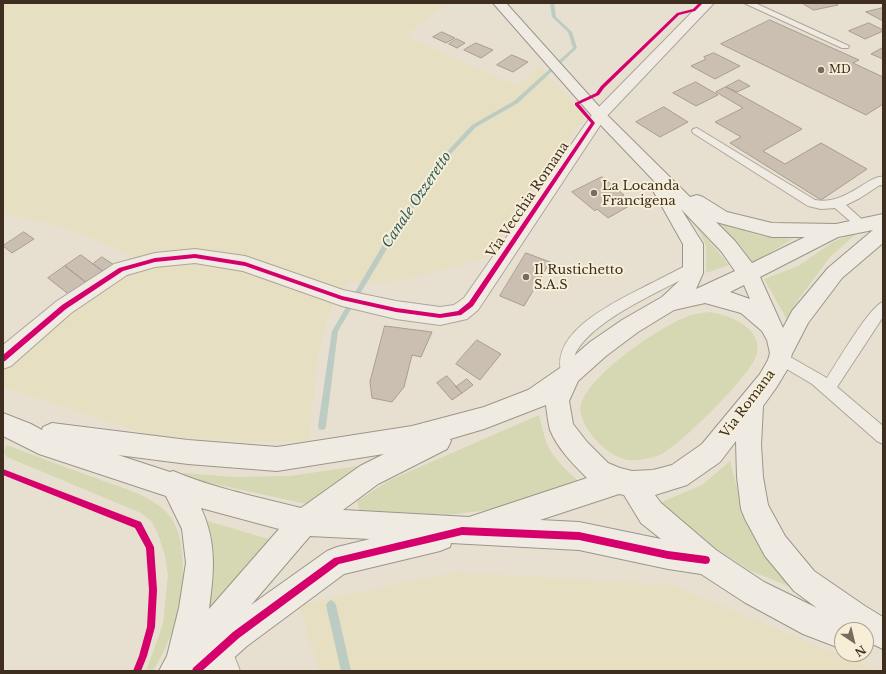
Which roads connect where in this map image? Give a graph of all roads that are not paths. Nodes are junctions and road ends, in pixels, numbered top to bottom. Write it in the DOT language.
graph roads {
  1 [pos="499,3"];
  2 [pos="708,3"];
  3 [pos="748,3"];
  4 [pos="845,46"];
  5 [pos="599,115"];
  6 [pos="697,131"];
  7 [pos="650,168"];
  8 [pos="883,182"];
  9 [pos="838,204"];
  10 [pos="883,221"];
  11 [pos="862,225"];
  12 [pos="836,230"];
  13 [pos="883,232"];
  14 [pos="693,268"];
  15 [pos="748,273"];
  16 [pos="705,295"];
  17 [pos="669,303"];
  18 [pos="883,308"];
  19 [pos="770,325"];
  20 [pos="780,356"];
  21 [pos="3,359"];
  22 [pos="569,374"];
  23 [pos="828,389"];
  24 [pos="751,403"];
  25 [pos="484,418"];
  26 [pos="12,428"];
  27 [pos="883,436"];
  28 [pos="625,483"];
  29 [pos="173,484"];
  30 [pos="304,522"];
  31 [pos="462,531"];
  32 [pos="706,560"];
  33 [pos="834,631"];
  34 [pos="883,634"];
  35 [pos="199,665"];
  1 -- 5 [label="main road"];
  2 -- 5 [label="main road, Via Vecchia Romana"];
  3 -- 4 [label="lane"];
  5 -- 7 [label="main road"];
  5 -- 21 [label="main road, Via Vecchia Romana"];
  6 -- 9 [label="lane"];
  7 -- 12 [label="main road"];
  7 -- 14 [label="main road"];
  7 -- 15 [label="main road"];
  8 -- 9 [label="lane"];
  9 -- 11 [label="lane"];
  10 -- 11 [label="main road"];
  11 -- 12 [label="main road"];
  12 -- 15 [label="main road"];
  13 -- 20 [label="main road"];
  14 -- 17 [label="main road"];
  14 -- 22 [label="lane"];
  15 -- 16 [label="main road"];
  15 -- 19 [label="main road"];
  16 -- 17 [label="main road, Via Romana"];
  16 -- 19 [label="main road, Via Romana"];
  17 -- 22 [label="main road, Via Romana"];
  18 -- 23 [label="lane"];
  19 -- 20 [label="main road, Via Romana"];
  20 -- 23 [label="lane"];
  20 -- 24 [label="main road, Via Romana"];
  22 -- 25 [label="main road"];
  22 -- 28 [label="main road, Via Romana"];
  23 -- 27 [label="lane"];
  24 -- 28 [label="main road, Via Romana"];
  24 -- 34 [label="main road"];
  25 -- 26 [label="main road"];
  25 -- 30 [label="main road"];
  26 -- 29 [label="main road"];
  28 -- 31 [label="main road"];
  28 -- 32 [label="main road"];
  29 -- 30 [label="main road"];
  29 -- 35 [label="main road"];
  30 -- 31 [label="main road"];
  30 -- 35 [label="main road"];
  31 -- 32 [label="main road"];
  31 -- 35 [label="main road"];
  32 -- 33 [label="main road"];
}
